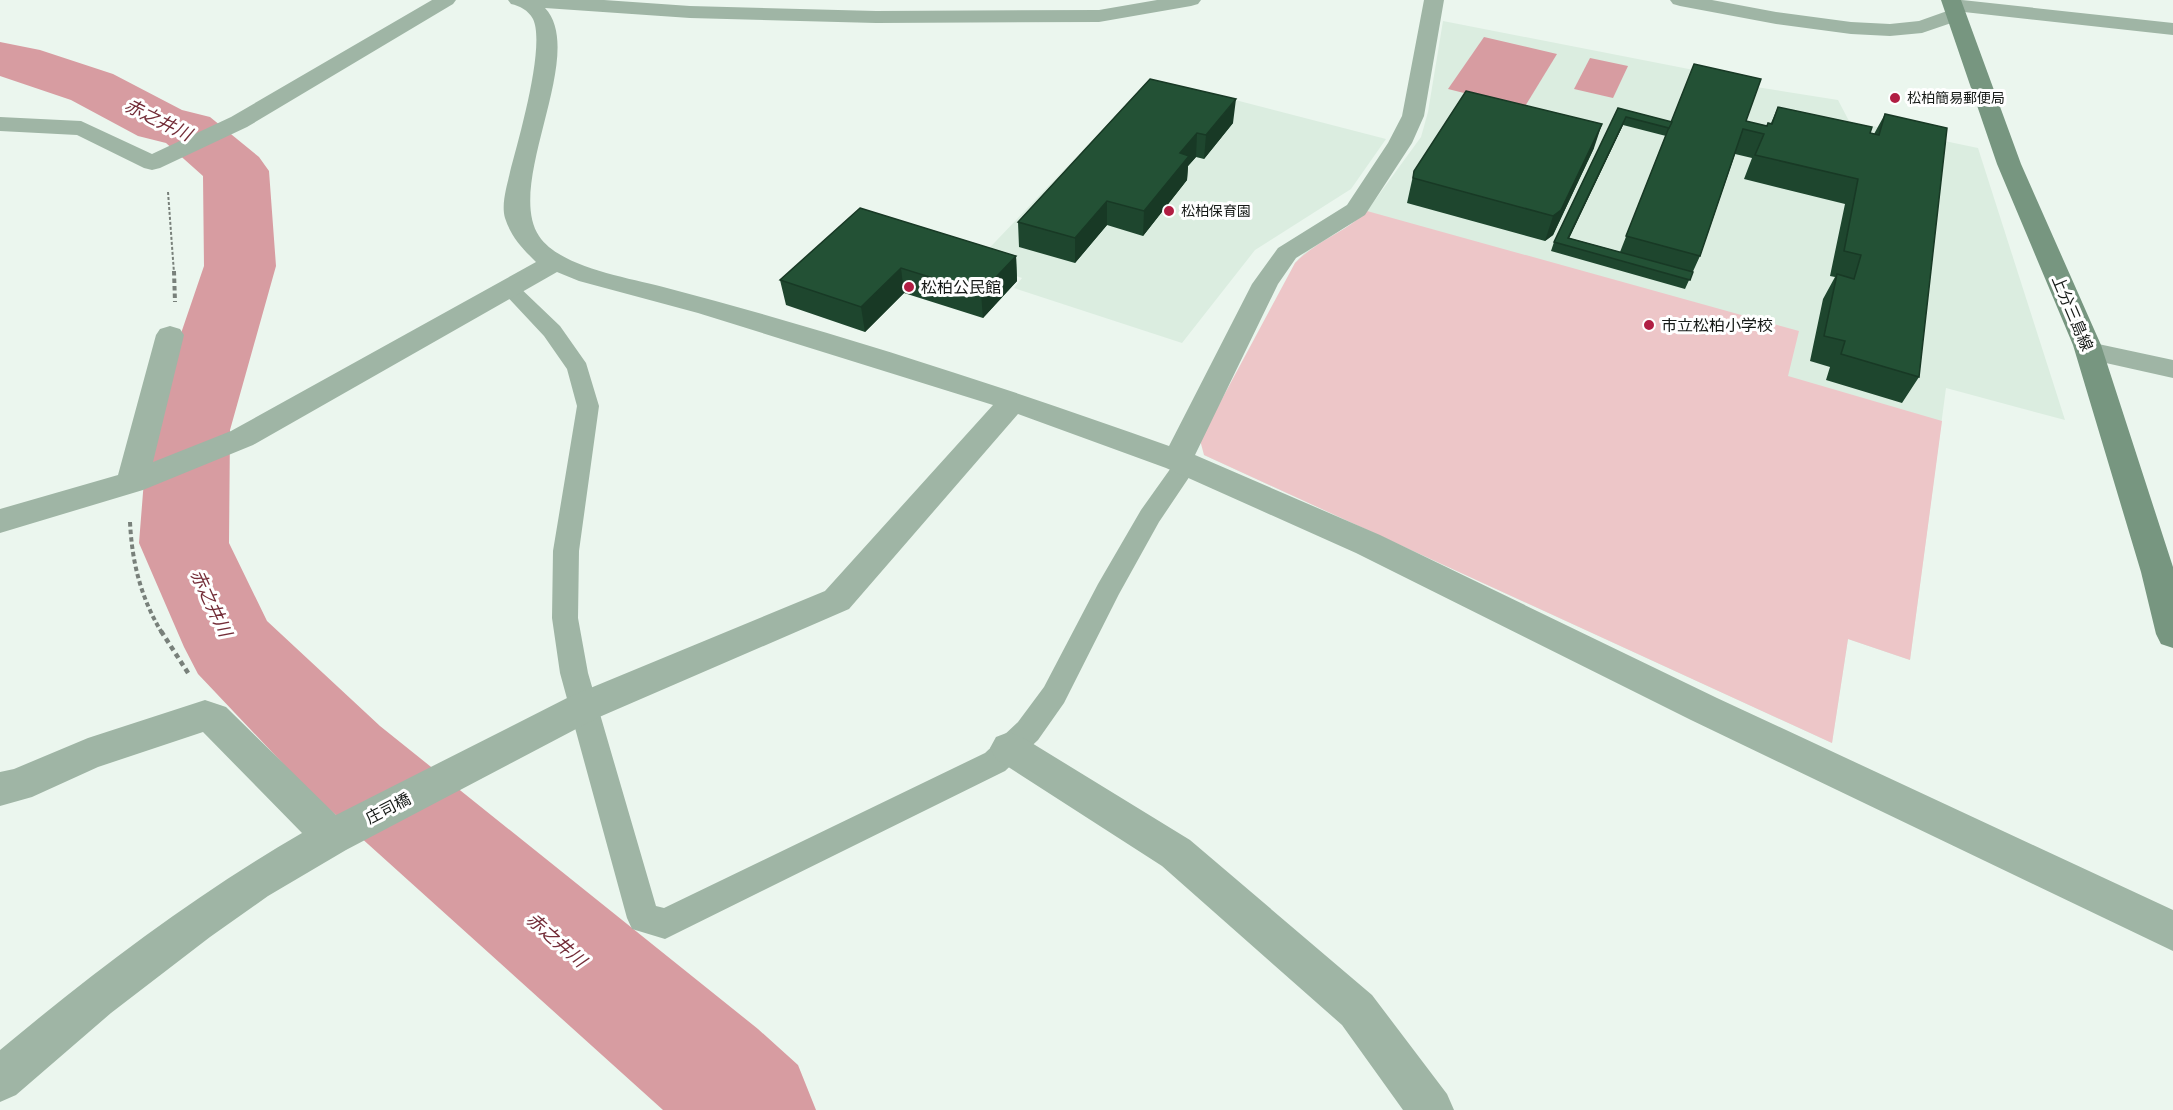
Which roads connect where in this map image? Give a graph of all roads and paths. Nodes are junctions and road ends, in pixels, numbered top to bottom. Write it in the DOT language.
graph roads {
  1 [pos="446,0"];
  2 [pos="1191,0"];
  3 [pos="1434,0"];
  4 [pos="1680,0"];
  5 [pos="523,1"];
  6 [pos="1953,7"];
  7 [pos="2173,29"];
  8 [pos="0,124"];
  9 [pos="162,158"];
  10 [pos="556,262"];
  11 [pos="509,288"];
  12 [pos="170,335"];
  13 [pos="2089,351"];
  14 [pos="2173,369"];
  15 [pos="1013,401"];
  16 [pos="1181,462"];
  17 [pos="132,482"];
  18 [pos="0,521"];
  19 [pos="2173,634"];
  20 [pos="584,707"];
  21 [pos="213,718"];
  22 [pos="1009,748"];
  23 [pos="0,789"];
  24 [pos="332,837"];
  25 [pos="2173,931"];
  26 [pos="0,1079"];
  27 [pos="1431,1110"];
  1 -- 9 [label="street"];
  2 -- 5 [label="street"];
  3 -- 16 [label="street"];
  4 -- 6 [label="street"];
  5 -- 10 [label="street"];
  6 -- 7 [label="street"];
  6 -- 13 [label="main road, 上分三島線"];
  8 -- 9 [label="street"];
  9 -- 12 [label="path"];
  10 -- 11 [label="street"];
  10 -- 15 [label="street"];
  11 -- 17 [label="street"];
  11 -- 20 [label="lane"];
  12 -- 17 [label="street"];
  13 -- 14 [label="street"];
  13 -- 19 [label="main road, 上分三島線"];
  15 -- 16 [label="street"];
  15 -- 20 [label="street, 庄司橋"];
  16 -- 22 [label="lane"];
  16 -- 25 [label="street"];
  17 -- 18 [label="street"];
  17 -- 21 [label="path"];
  20 -- 22 [label="lane"];
  20 -- 24 [label="street, 庄司橋"];
  21 -- 23 [label="street"];
  21 -- 24 [label="street"];
  22 -- 27 [label="street"];
  24 -- 26 [label="street, 庄司橋"];
}
